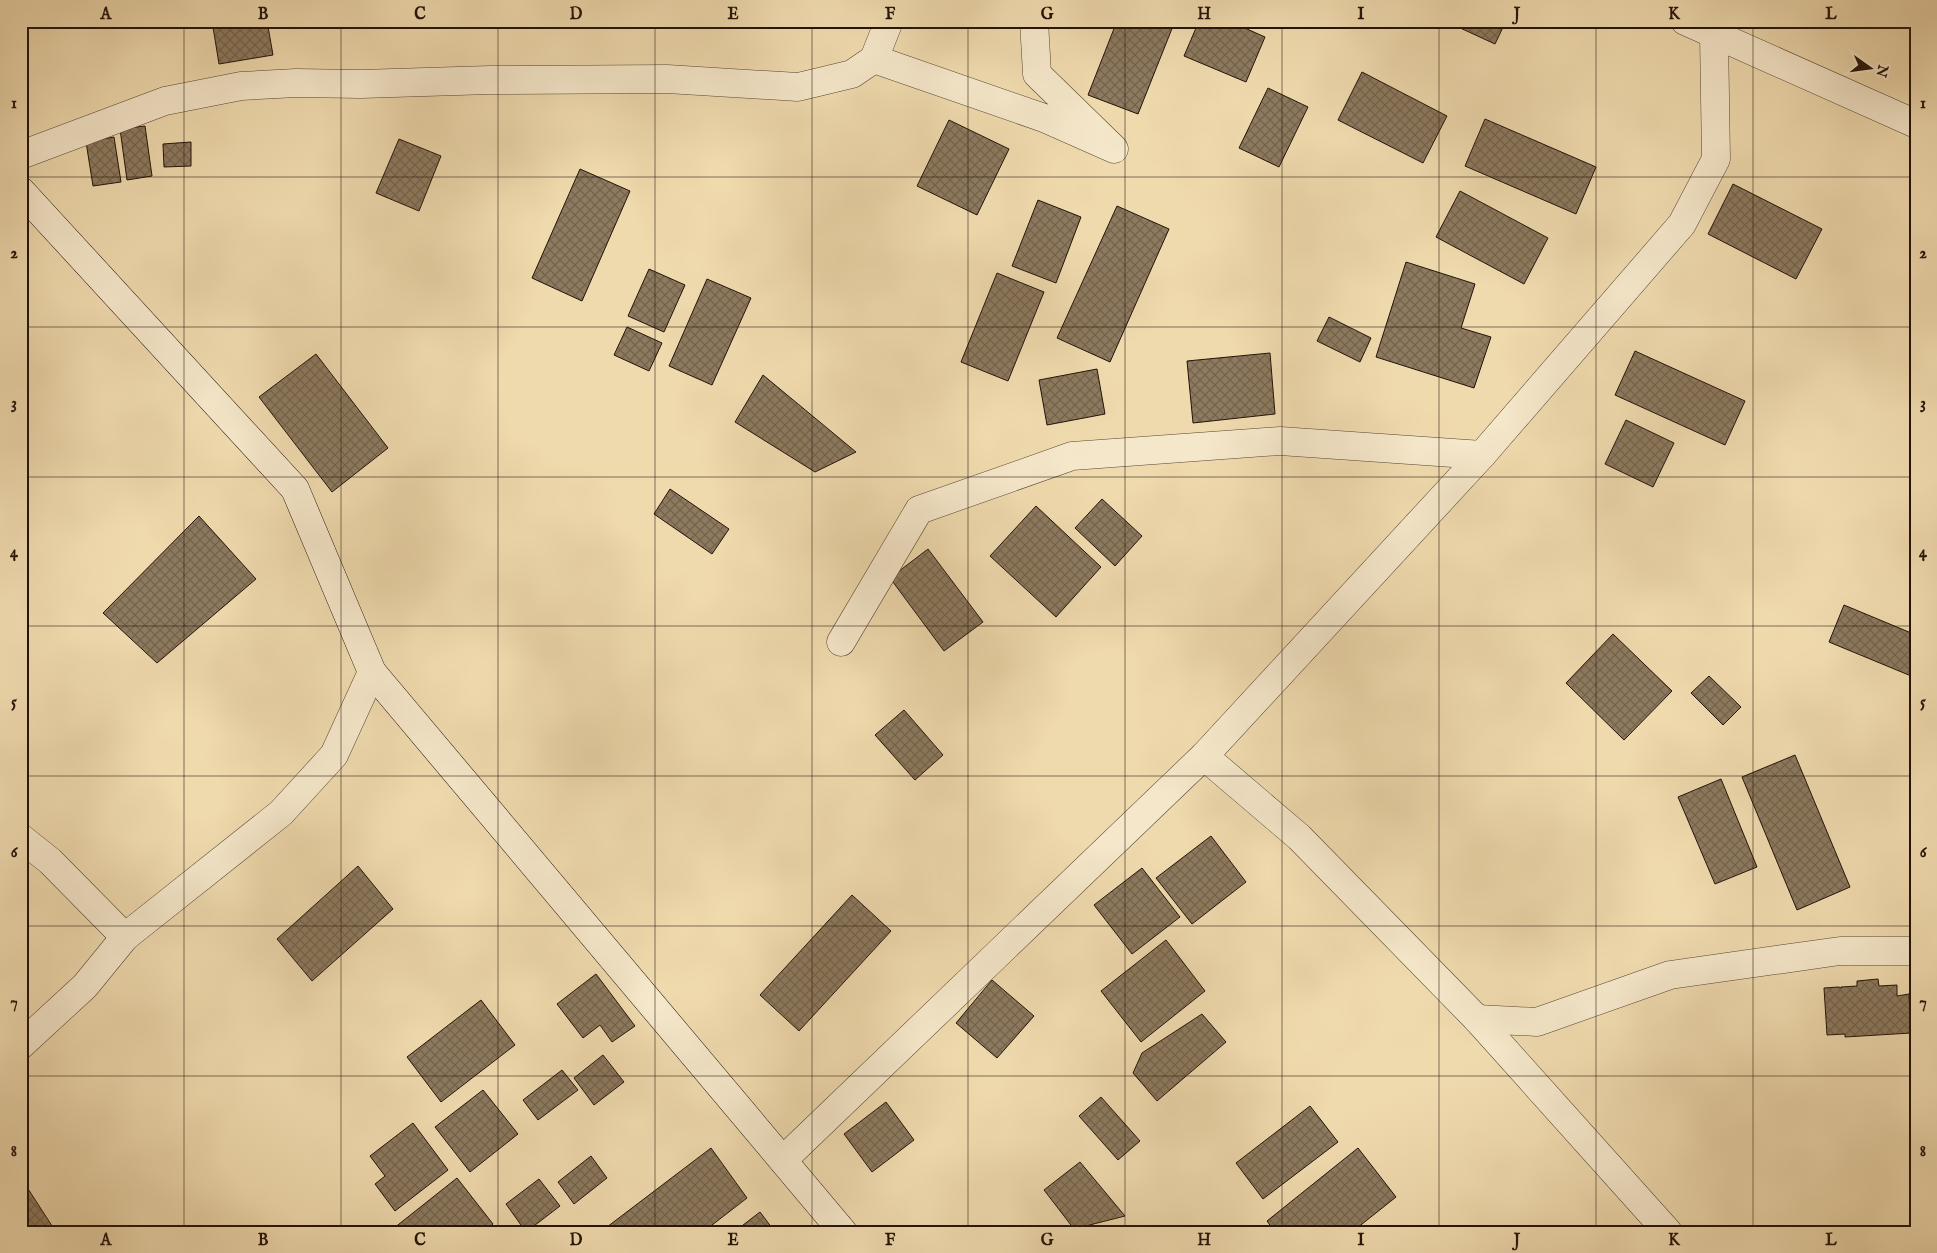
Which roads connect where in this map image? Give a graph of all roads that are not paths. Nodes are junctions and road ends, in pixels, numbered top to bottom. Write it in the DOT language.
graph roads {
  1 [pos="889,21"];
  2 [pos="1034,21"];
  3 [pos="1685,21"];
  4 [pos="1720,28"];
  5 [pos="874,59"];
  6 [pos="1916,124"];
  7 [pos="21,154"];
  8 [pos="21,191"];
  9 [pos="1482,455"];
  10 [pos="841,642"];
  11 [pos="372,672"];
  12 [pos="1204,756"];
  13 [pos="21,838"];
  14 [pos="125,937"];
  15 [pos="1916,951"];
  16 [pos="1477,1019"];
  17 [pos="21,1044"];
  18 [pos="783,1160"];
  19 [pos="843,1232"];
  20 [pos="1668,1232"];
  1 -- 5 [label="street"];
  2 -- 5 [label="street"];
  3 -- 4 [label="street"];
  4 -- 6 [label="street"];
  4 -- 9 [label="street"];
  5 -- 7 [label="street"];
  8 -- 11 [label="street"];
  9 -- 10 [label="street"];
  9 -- 12 [label="street"];
  11 -- 14 [label="street"];
  11 -- 18 [label="street"];
  12 -- 16 [label="street"];
  12 -- 18 [label="street"];
  13 -- 14 [label="street"];
  14 -- 17 [label="street"];
  15 -- 16 [label="street"];
  16 -- 20 [label="street"];
  18 -- 19 [label="street"];
}
